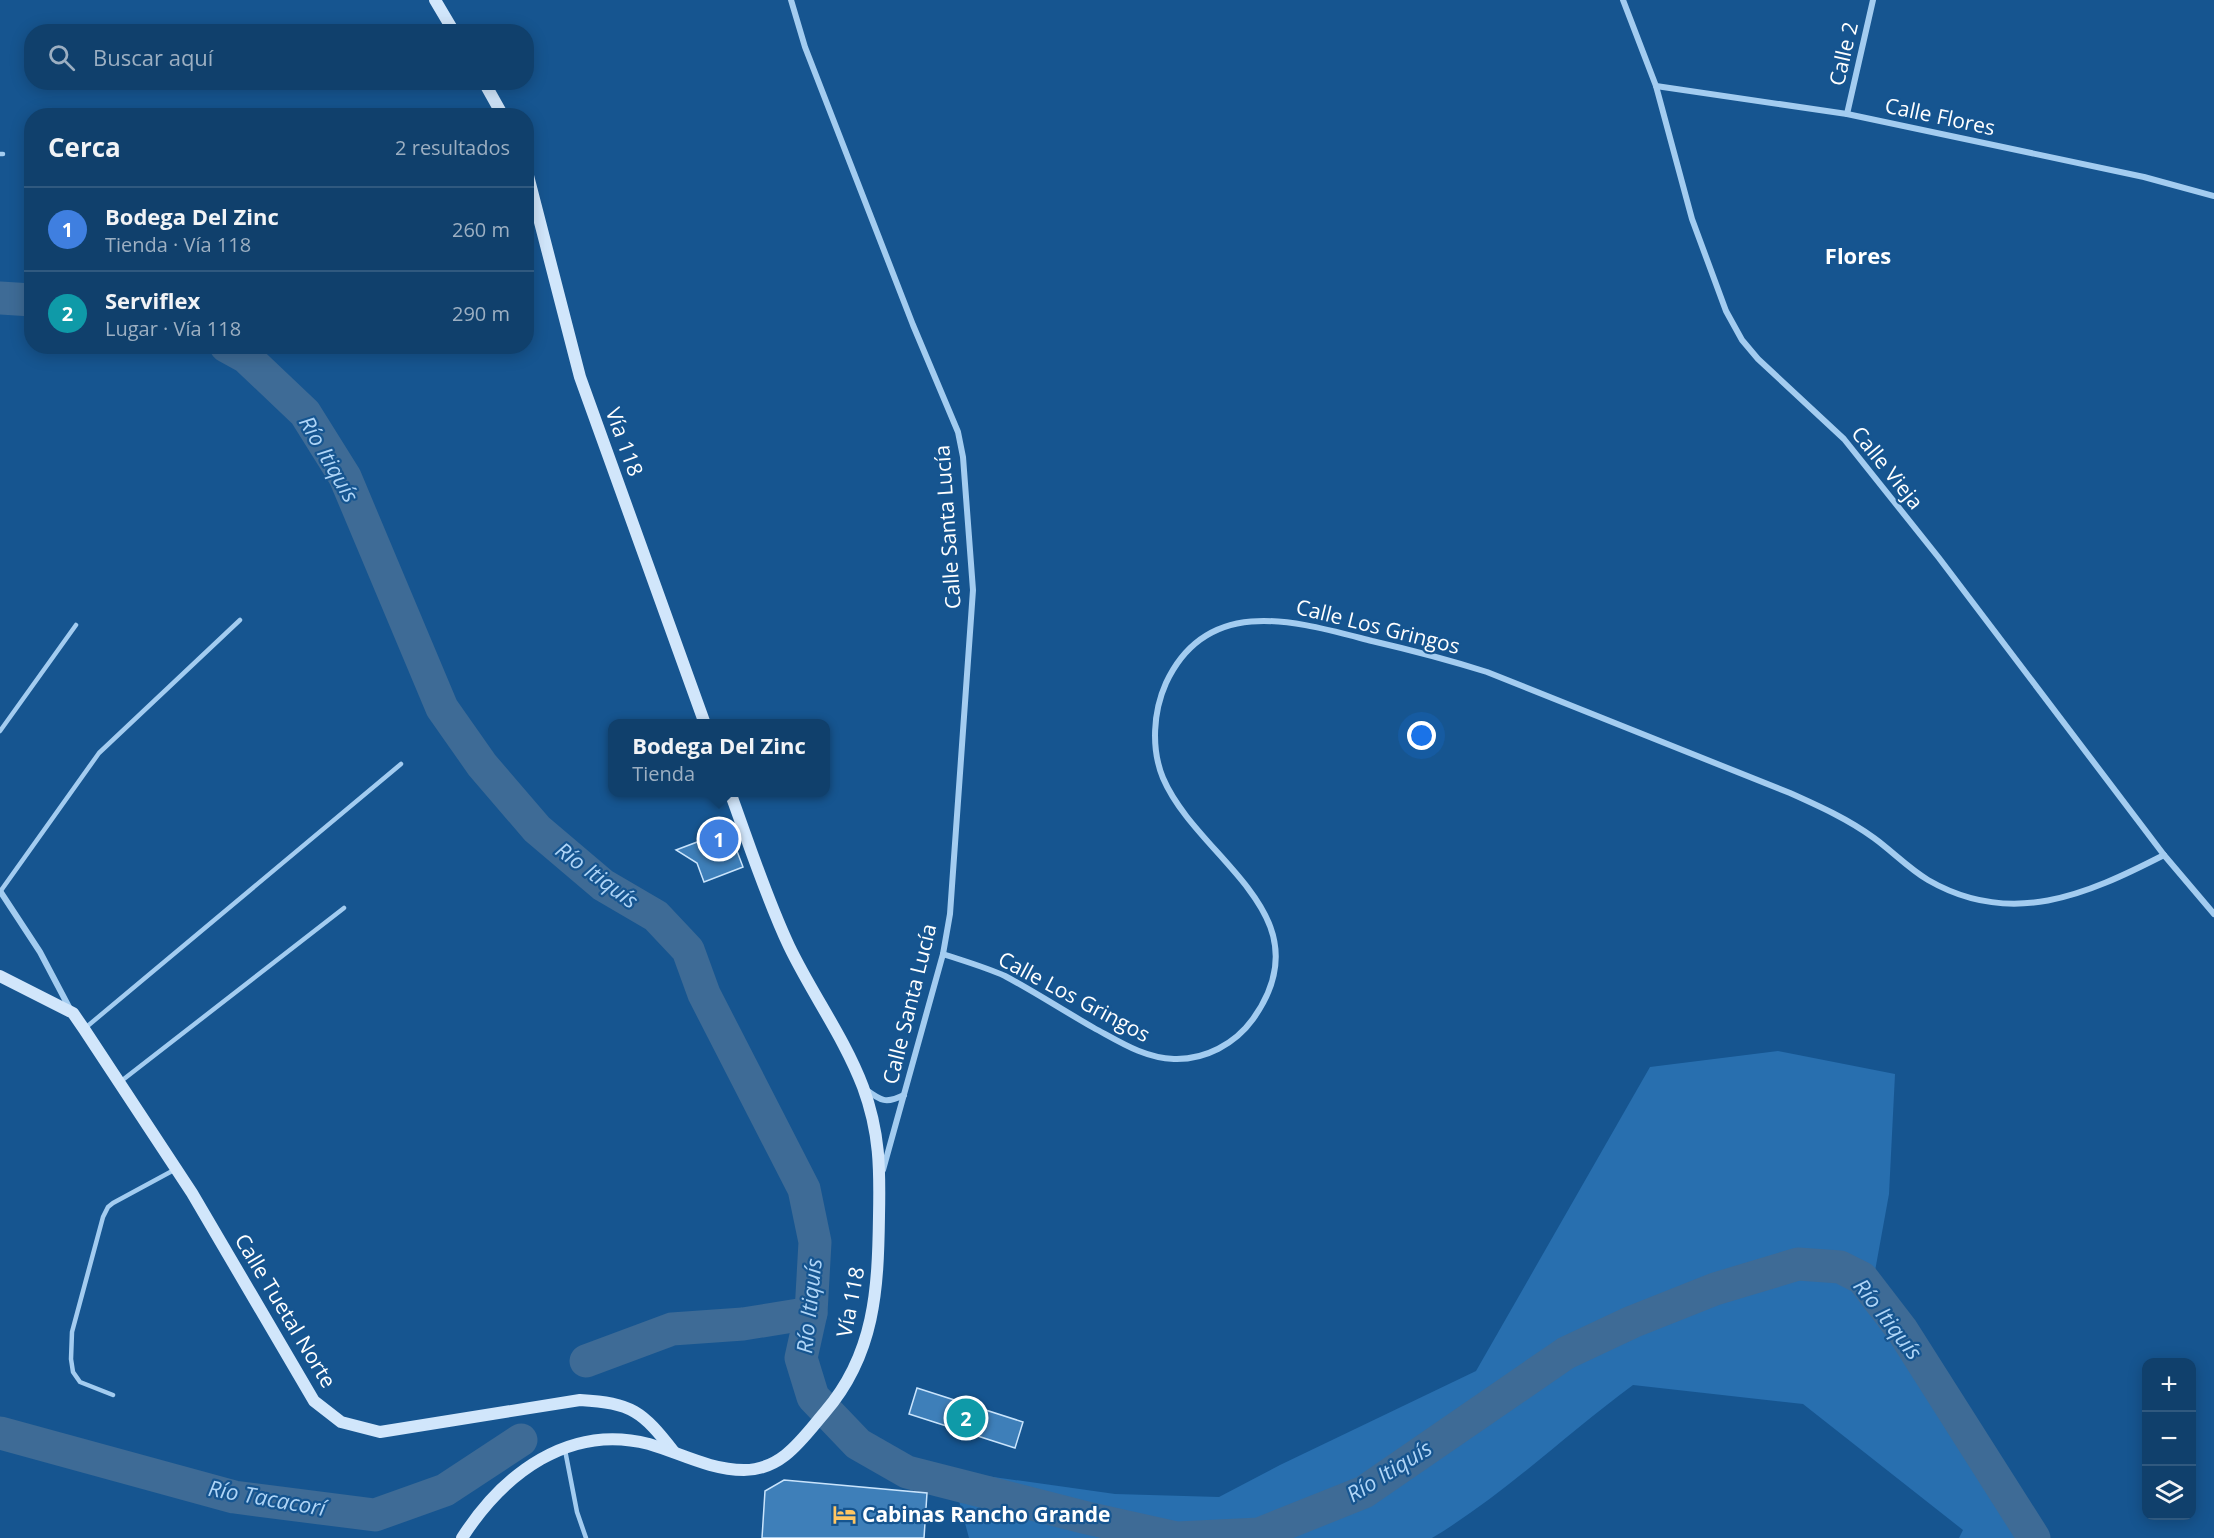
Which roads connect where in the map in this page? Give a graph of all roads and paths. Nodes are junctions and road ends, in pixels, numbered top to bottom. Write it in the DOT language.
graph roads {
  1 [pos="435,0"];
  2 [pos="791,0"];
  3 [pos="1623,0"];
  4 [pos="1873,0"];
  5 [pos="449,24"];
  6 [pos="1656,86"];
  7 [pos="488,90"];
  8 [pos="499,108"];
  9 [pos="1847,114"];
  10 [pos="2214,196"];
  11 [pos="534,199"];
  12 [pos="240,620"];
  13 [pos="76,625"];
  14 [pos="704,719"];
  15 [pos="0,731"];
  16 [pos="401,764"];
  17 [pos="732,797"];
  18 [pos="2164,855"];
  19 [pos="0,892"];
  20 [pos="344,908"];
  21 [pos="2214,914"];
  22 [pos="943,954"];
  23 [pos="0,976"];
  24 [pos="73,1013"];
  25 [pos="84,1029"];
  26 [pos="120,1083"];
  27 [pos="863,1088"];
  28 [pos="904,1095"];
  29 [pos="176,1169"];
  30 [pos="879,1182"];
  31 [pos="113,1395"];
  32 [pos="565,1448"];
  33 [pos="674,1452"];
  34 [pos="462,1538"];
  35 [pos="586,1538"];
  1 -- 5 [label="main road"];
  2 -- 22 [label="street, Calle Santa Lucía"];
  3 -- 6 [label="street, Calle Vieja"];
  4 -- 9 [label="street, Calle 2"];
  6 -- 9 [label="street, Calle Flores"];
  6 -- 18 [label="street, Calle Vieja"];
  7 -- 8 [label="main road"];
  9 -- 10 [label="street, Calle Flores"];
  11 -- 14 [label="main road, Vía 118"];
  12 -- 19 [label="lane"];
  13 -- 15 [label="lane"];
  16 -- 25 [label="lane"];
  17 -- 27 [label="main road, Vía 118"];
  18 -- 21 [label="street, Calle Vieja"];
  18 -- 22 [label="street, Calle Los Gringos"];
  19 -- 24 [label="street"];
  20 -- 26 [label="lane"];
  22 -- 28 [label="street, Calle Santa Lucía"];
  23 -- 24 [label="main road, Calle Tuetal Norte"];
  24 -- 25 [label="main road, Calle Tuetal Norte"];
  25 -- 26 [label="main road, Calle Tuetal Norte"];
  26 -- 29 [label="main road, Calle Tuetal Norte"];
  27 -- 28 [label="street"];
  27 -- 30 [label="main road, Vía 118"];
  28 -- 30 [label="street, Calle Santa Lucía"];
  29 -- 31 [label="lane"];
  29 -- 33 [label="main road, Calle Tuetal Norte"];
  30 -- 33 [label="main road, Vía 118"];
  32 -- 33 [label="main road, Vía 118"];
  32 -- 34 [label="main road, Vía 118"];
  32 -- 35 [label="lane"];
}
